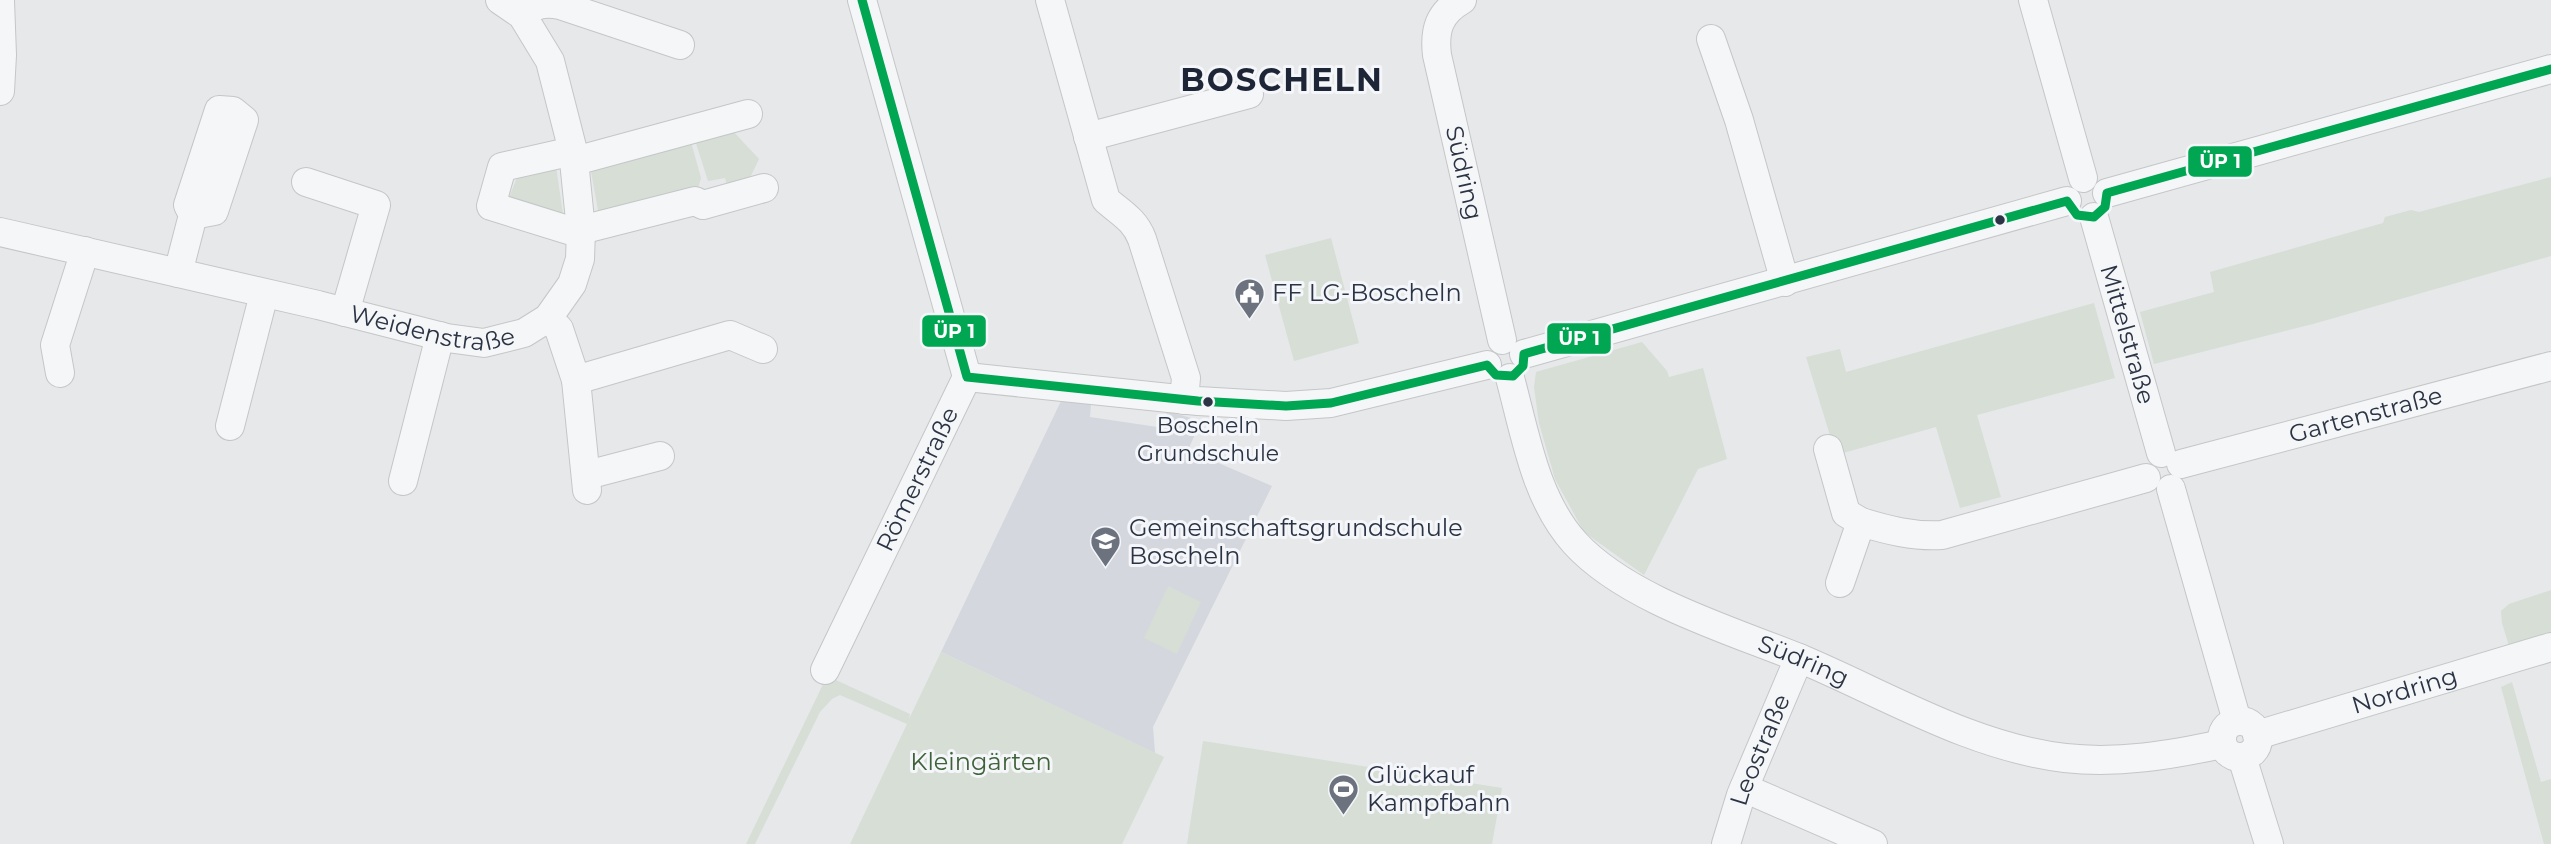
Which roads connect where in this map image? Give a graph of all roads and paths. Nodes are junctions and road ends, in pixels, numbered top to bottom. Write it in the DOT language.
graph roads {
  1 [pos="862,0"];
  2 [pos="1050,0"];
  3 [pos="2033,0"];
  4 [pos="0,1"];
  5 [pos="1452,2"];
  6 [pos="511,8"];
  7 [pos="1711,39"];
  8 [pos="680,45"];
  9 [pos="2551,69"];
  10 [pos="0,91"];
  11 [pos="1250,94"];
  12 [pos="748,114"];
  13 [pos="1088,137"];
  14 [pos="574,156"];
  15 [pos="306,182"];
  16 [pos="764,188"];
  17 [pos="2075,189"];
  18 [pos="2100,205"];
  19 [pos="194,215"];
  20 [pos="0,232"];
  21 [pos="581,232"];
  22 [pos="85,251"];
  23 [pos="178,273"];
  24 [pos="1785,282"];
  25 [pos="264,294"];
  26 [pos="345,312"];
  27 [pos="548,318"];
  28 [pos="440,336"];
  29 [pos="763,349"];
  30 [pos="1506,359"];
  31 [pos="2551,366"];
  32 [pos="60,373"];
  33 [pos="967,377"];
  34 [pos="576,380"];
  35 [pos="1184,400"];
  36 [pos="230,426"];
  37 [pos="1828,449"];
  38 [pos="660,456"];
  39 [pos="2165,471"];
  40 [pos="403,481"];
  41 [pos="1861,522"];
  42 [pos="1840,583"];
  43 [pos="2551,647"];
  44 [pos="1799,658"];
  45 [pos="825,670"];
  46 [pos="2240,739"];
  47 [pos="1744,788"];
  48 [pos="1726,844"];
  49 [pos="1873,844"];
  50 [pos="2269,844"];
  1 -- 33 [label="street, Römerstraße"];
  2 -- 13 [label="street"];
  3 -- 17 [label="street"];
  4 -- 10 [label="street"];
  5 -- 30 [label="street, Südring"];
  6 -- 8 [label="street, Weidenstraße"];
  6 -- 14 [label="street, Weidenstraße"];
  7 -- 24 [label="street"];
  9 -- 18 [label="street"];
  11 -- 13 [label="street"];
  12 -- 14 [label="street"];
  13 -- 35 [label="street"];
  14 -- 21 [label="street, Weidenstraße"];
  14 -- 21 [label="street"];
  15 -- 26 [label="street"];
  16 -- 21 [label="street"];
  17 -- 18 [label="street"];
  17 -- 24 [label="street"];
  18 -- 39 [label="street, Mittelstraße"];
  19 -- 23 [label="street"];
  20 -- 22 [label="street, Weidenstraße"];
  21 -- 27 [label="street, Weidenstraße"];
  22 -- 23 [label="street, Weidenstraße"];
  22 -- 32 [label="street"];
  23 -- 25 [label="street, Weidenstraße"];
  24 -- 30 [label="street"];
  25 -- 26 [label="street, Weidenstraße"];
  25 -- 36 [label="street"];
  26 -- 28 [label="street, Weidenstraße"];
  27 -- 28 [label="street, Weidenstraße"];
  27 -- 34 [label="street"];
  28 -- 40 [label="street"];
  29 -- 34 [label="street"];
  30 -- 35 [label="street"];
  30 -- 44 [label="street, Südring"];
  31 -- 39 [label="street, Gartenstraße"];
  33 -- 35 [label="street"];
  33 -- 45 [label="street, Römerstraße"];
  34 -- 38 [label="street"];
  37 -- 41 [label="street"];
  39 -- 41 [label="street, Gartenstraße"];
  39 -- 46 [label="street, Mittelstraße"];
  41 -- 42 [label="street"];
  43 -- 46 [label="street, Nordring"];
  44 -- 46 [label="street, Südring"];
  44 -- 47 [label="street, Leostraße"];
  46 -- 50 [label="street, Mittelstraße"];
  47 -- 48 [label="street, Leostraße"];
  47 -- 49 [label="street"];
}
